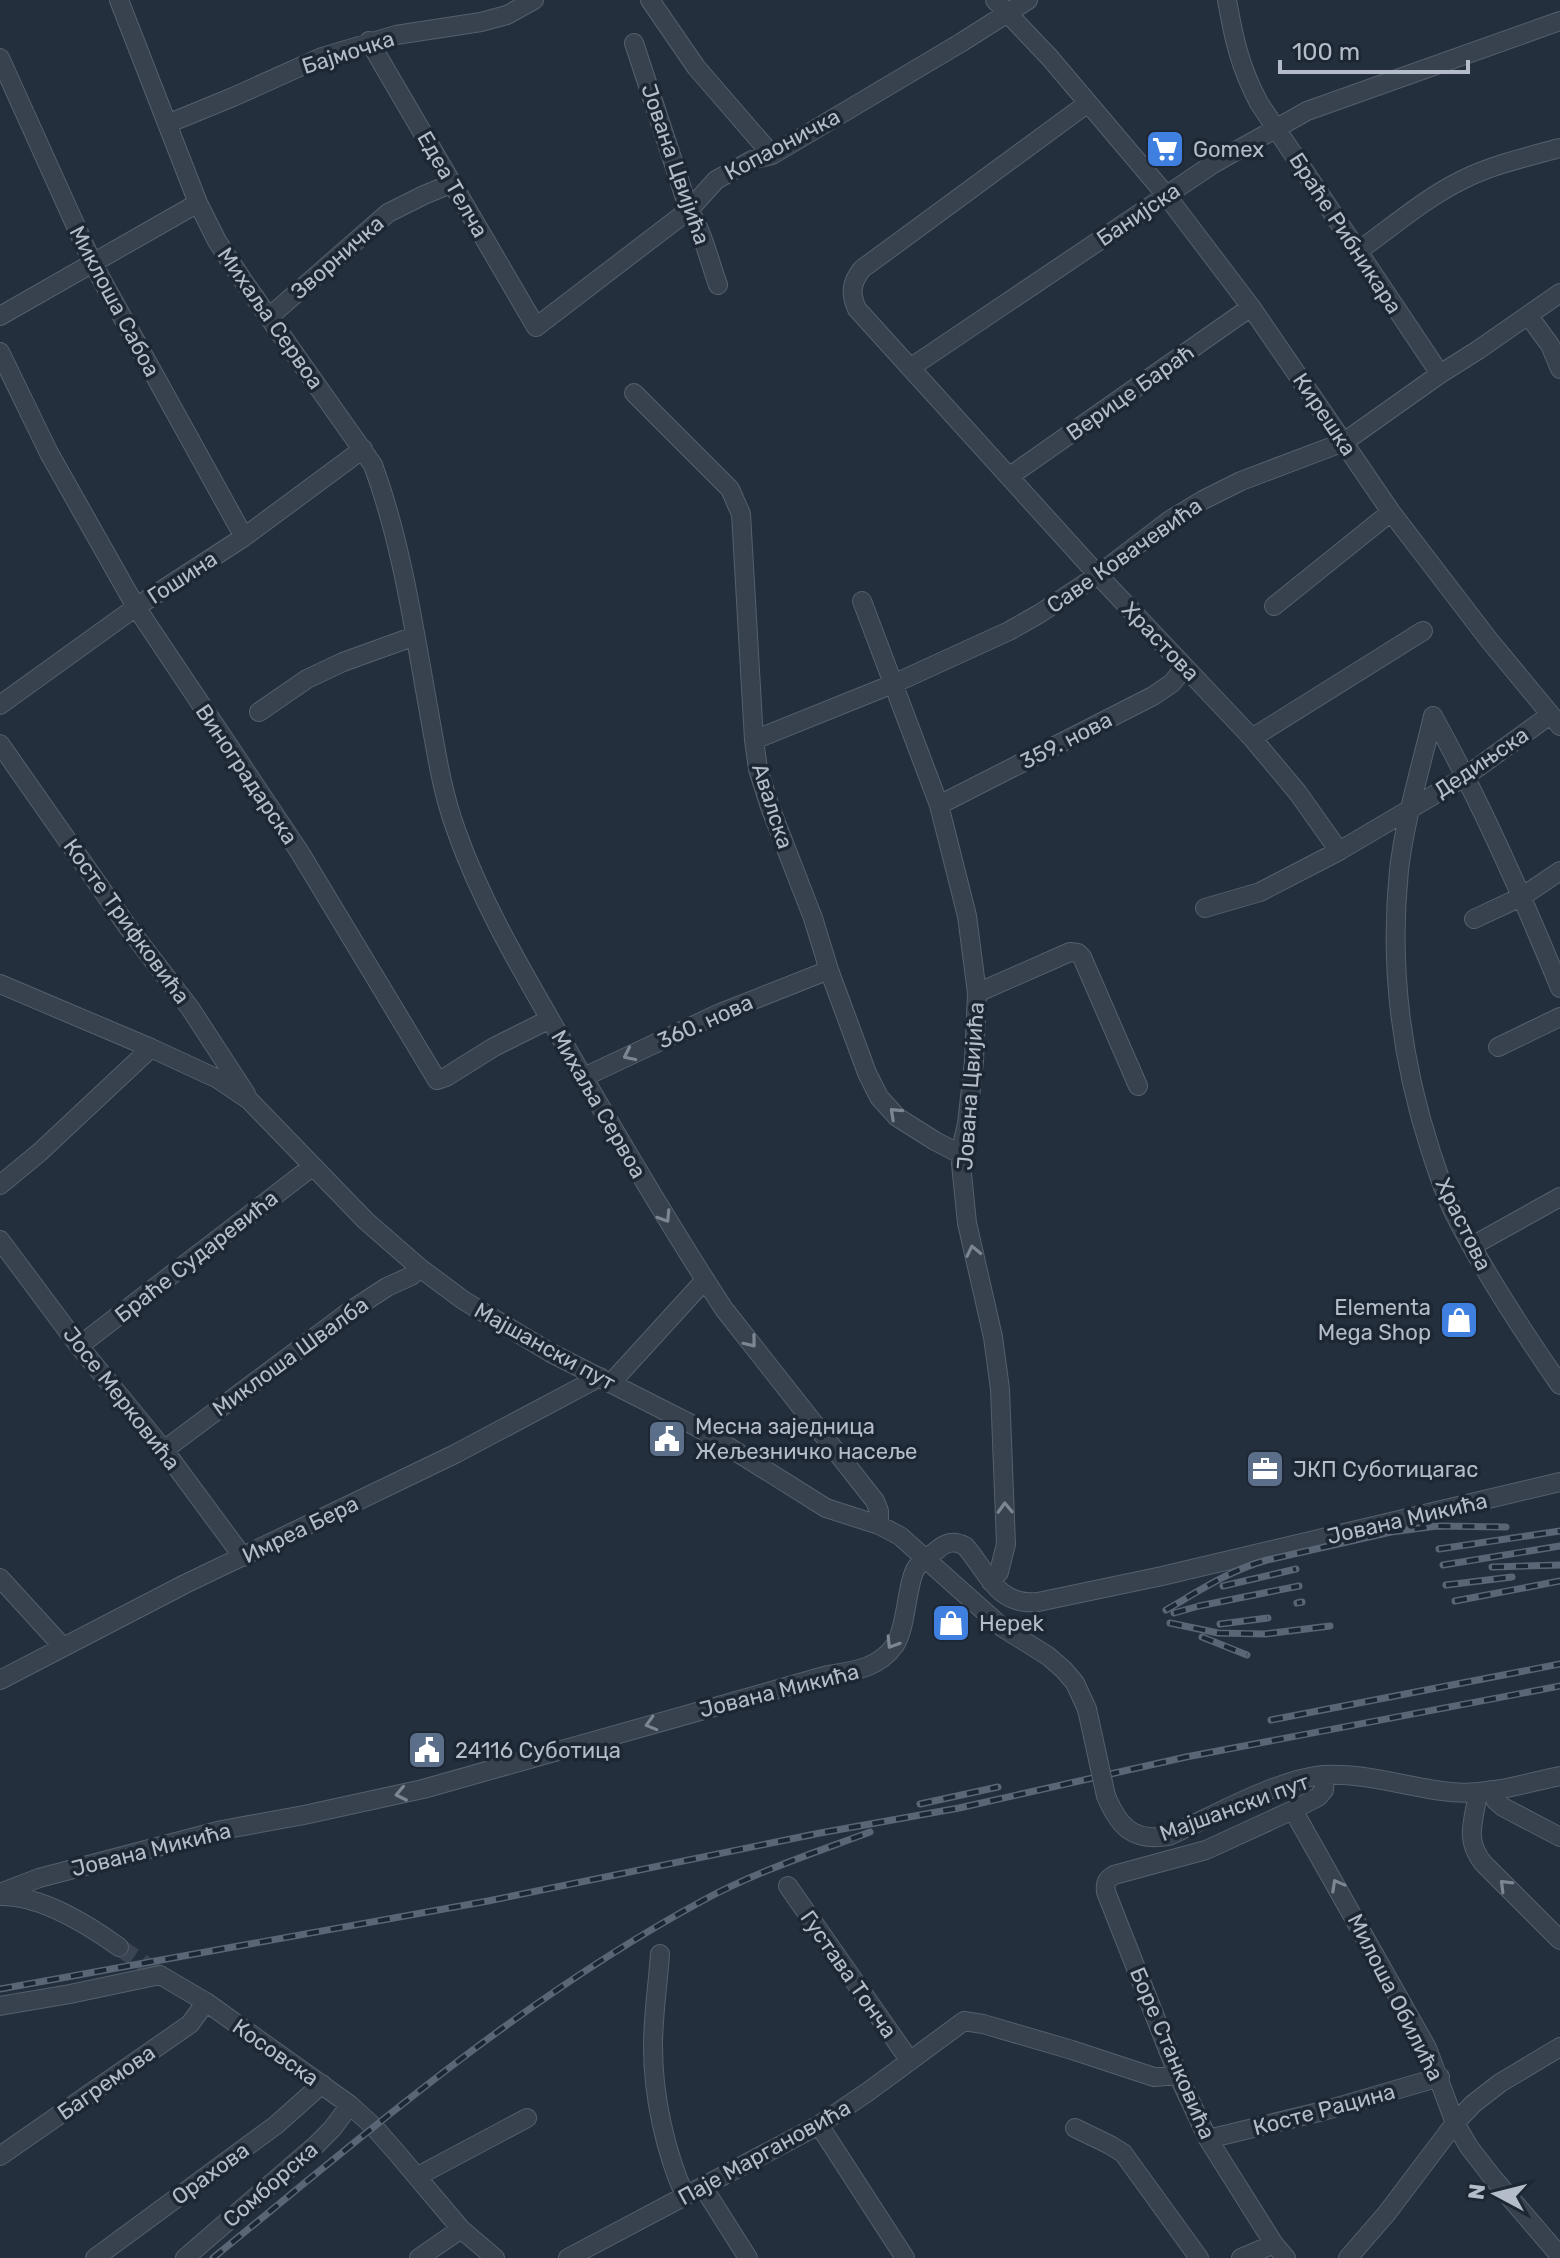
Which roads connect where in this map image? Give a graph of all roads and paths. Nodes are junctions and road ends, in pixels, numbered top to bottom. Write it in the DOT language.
graph roads {
  1 [pos="119,0"];
  2 [pos="534,0"];
  3 [pos="650,0"];
  4 [pos="1028,0"];
  5 [pos="1227,0"];
  6 [pos="1001,6"];
  7 [pos="1560,21"];
  8 [pos="369,41"];
  9 [pos="634,43"];
  10 [pos="0,58"];
  11 [pos="1088,103"];
  12 [pos="167,124"];
  13 [pos="1277,127"];
  14 [pos="1560,148"];
  15 [pos="772,155"];
  16 [pos="453,183"];
  17 [pos="1166,195"];
  18 [pos="198,203"];
  19 [pos="689,210"];
  20 [pos="1358,251"];
  21 [pos="93,264"];
  22 [pos="718,285"];
  23 [pos="1560,293"];
  24 [pos="1251,307"];
  25 [pos="1528,315"];
  26 [pos="0,316"];
  27 [pos="269,317"];
  28 [pos="536,327"];
  29 [pos="0,352"];
  30 [pos="910,368"];
  31 [pos="1560,369"];
  32 [pos="1440,374"];
  33 [pos="634,393"];
  34 [pos="1344,442"];
  35 [pos="363,449"];
  36 [pos="1010,476"];
  37 [pos="1391,512"];
  38 [pos="244,537"];
  39 [pos="1098,575"];
  40 [pos="862,601"];
  41 [pos="1274,606"];
  42 [pos="136,607"];
  43 [pos="1423,631"];
  44 [pos="415,636"];
  45 [pos="1185,667"];
  46 [pos="893,684"];
  47 [pos="0,705"];
  48 [pos="259,712"];
  49 [pos="1555,720"];
  50 [pos="1252,738"];
  51 [pos="754,740"];
  52 [pos="0,744"];
  53 [pos="1466,776"];
  54 [pos="939,805"];
  55 [pos="1412,808"];
  56 [pos="1339,851"];
  57 [pos="1560,871"];
  58 [pos="1523,896"];
  59 [pos="1205,908"];
  60 [pos="1474,919"];
  61 [pos="829,970"];
  62 [pos="0,984"];
  63 [pos="1560,988"];
  64 [pos="977,993"];
  65 [pos="1560,1017"];
  66 [pos="550,1019"];
  67 [pos="1498,1047"];
  68 [pos="151,1048"];
  69 [pos="584,1077"];
  70 [pos="1138,1086"];
  71 [pos="249,1100"];
  72 [pos="960,1154"];
  73 [pos="313,1166"];
  74 [pos="0,1185"];
  75 [pos="1560,1197"];
  76 [pos="0,1240"];
  77 [pos="1472,1246"];
  78 [pos="420,1268"];
  79 [pos="705,1280"];
  80 [pos="79,1346"];
  81 [pos="606,1380"];
  82 [pos="1560,1385"];
  83 [pos="164,1450"];
  84 [pos="1560,1482"];
  85 [pos="879,1525"];
  86 [pos="243,1557"];
  87 [pos="925,1558"];
  88 [pos="0,1578"];
  89 [pos="991,1582"];
  90 [pos="63,1647"];
  91 [pos="0,1680"];
  92 [pos="1325,1775"];
  93 [pos="1560,1776"];
  94 [pos="1485,1792"];
  95 [pos="1293,1810"];
  96 [pos="1560,1837"];
  97 [pos="39,1878"];
  98 [pos="788,1886"];
  99 [pos="0,1895"];
  100 [pos="43,1905"];
  101 [pos="1560,1940"];
  102 [pos="119,1947"];
  103 [pos="660,1954"];
  104 [pos="206,2002"];
  105 [pos="0,2006"];
  106 [pos="1560,2047"];
  107 [pos="910,2061"];
  108 [pos="1178,2075"];
  109 [pos="1440,2077"];
  110 [pos="322,2084"];
  111 [pos="350,2105"];
  112 [pos="527,2118"];
  113 [pos="1455,2123"];
  114 [pos="819,2125"];
  115 [pos="1075,2128"];
  116 [pos="1208,2139"];
  117 [pos="0,2156"];
  118 [pos="418,2176"];
  119 [pos="703,2187"];
  120 [pos="685,2196"];
  121 [pos="461,2229"];
  122 [pos="1280,2251"];
  123 [pos="1559,2253"];
  124 [pos="95,2258"];
  125 [pos="185,2258"];
  126 [pos="419,2258"];
  127 [pos="495,2258"];
  128 [pos="568,2258"];
  129 [pos="748,2258"];
  130 [pos="905,2258"];
  131 [pos="1199,2258"];
  132 [pos="1241,2258"];
  133 [pos="1348,2258"];
  1 -- 12 [label="street, Михаља Сервоа"];
  2 -- 8 [label="street, Бајмочка"];
  3 -- 15 [label="street"];
  4 -- 6 [label="street"];
  5 -- 13 [label="street, Браће Рибникара"];
  6 -- 11 [label="street, Кирешка"];
  6 -- 15 [label="street, Копаоничка"];
  7 -- 13 [label="street, Банијска"];
  8 -- 12 [label="street, Бајмочка"];
  8 -- 16 [label="street, Едеа Телча"];
  9 -- 19 [label="street, Јована Цвијића"];
  10 -- 21 [label="street, Миклоша Сабоа"];
  11 -- 17 [label="street, Кирешка"];
  11 -- 30 [label="street"];
  12 -- 18 [label="street, Михаља Сервоа"];
  13 -- 17 [label="street, Банијска"];
  13 -- 20 [label="street, Браће Рибникара"];
  14 -- 20 [label="street"];
  15 -- 19 [label="street, Копаоничка"];
  16 -- 27 [label="street, Зворничка"];
  16 -- 28 [label="street, Едеа Телча"];
  17 -- 24 [label="street, Кирешка"];
  17 -- 30 [label="street, Банијска"];
  18 -- 21 [label="street"];
  18 -- 27 [label="street, Михаља Сервоа"];
  19 -- 22 [label="street, Јована Цвијића"];
  19 -- 28 [label="street, Копаоничка"];
  20 -- 32 [label="street, Браће Рибникара"];
  21 -- 26 [label="street"];
  21 -- 38 [label="street, Миклоша Сабоа"];
  23 -- 25 [label="street, Саве Ковачевића"];
  24 -- 34 [label="street, Кирешка"];
  24 -- 36 [label="street, Верице Бараћ"];
  25 -- 31 [label="street"];
  25 -- 32 [label="street, Саве Ковачевића"];
  27 -- 35 [label="street, Михаља Сервоа"];
  29 -- 42 [label="street, Виноградарска"];
  30 -- 36 [label="street, Храстова"];
  32 -- 34 [label="street, Саве Ковачевића"];
  33 -- 51 [label="street, Авалска"];
  34 -- 37 [label="street, Кирешка"];
  34 -- 39 [label="street, Саве Ковачевића"];
  35 -- 38 [label="street, Гошина"];
  35 -- 44 [label="street, Михаља Сервоа"];
  36 -- 39 [label="street, Храстова"];
  37 -- 41 [label="street"];
  37 -- 49 [label="street, Кирешка"];
  38 -- 42 [label="street, Гошина"];
  39 -- 45 [label="street, Храстова"];
  39 -- 46 [label="street, Саве Ковачевића"];
  40 -- 46 [label="street, Јована Цвијића"];
  42 -- 47 [label="street, Гошина"];
  42 -- 66 [label="street, Виноградарска"];
  43 -- 50 [label="street"];
  44 -- 48 [label="street"];
  44 -- 66 [label="street, Михаља Сервоа"];
  45 -- 50 [label="street, Храстова"];
  45 -- 54 [label="street, 359. нова"];
  46 -- 51 [label="street, Саве Ковачевића"];
  46 -- 54 [label="street, Јована Цвијића"];
  49 -- 53 [label="street, Дедињска"];
  50 -- 56 [label="street, Храстова"];
  51 -- 61 [label="street, Авалска"];
  52 -- 71 [label="street, Косте Трифковића"];
  53 -- 55 [label="street, Дедињска"];
  53 -- 55 [label="street, Храстова"];
  53 -- 58 [label="street"];
  54 -- 64 [label="street, Јована Цвијића"];
  55 -- 56 [label="street"];
  55 -- 77 [label="street, Храстова"];
  56 -- 59 [label="street"];
  57 -- 58 [label="street"];
  58 -- 60 [label="street"];
  58 -- 63 [label="street"];
  61 -- 69 [label="street, 360. нова, one-way"];
  72 -- 61 [label="street, Авалска, one-way"];
  62 -- 68 [label="street, Мајшански пут"];
  64 -- 70 [label="street"];
  64 -- 72 [label="street, Јована Цвијића"];
  65 -- 67 [label="street"];
  66 -- 69 [label="street, Михаља Сервоа"];
  68 -- 71 [label="street, Мајшански пут"];
  68 -- 74 [label="street"];
  69 -- 79 [label="street, Михаља Сервоа, one-way"];
  71 -- 73 [label="street, Мајшански пут"];
  89 -- 72 [label="street, Јована Цвијића, one-way"];
  73 -- 78 [label="street, Мајшански пут"];
  73 -- 80 [label="street, Браће Сударевића"];
  75 -- 77 [label="street"];
  76 -- 80 [label="street, Јосе Мерковића"];
  77 -- 82 [label="street, Храстова"];
  78 -- 81 [label="street, Мајшански пут"];
  78 -- 83 [label="street, Миклоша Швалба"];
  79 -- 81 [label="street, Имреа Бера"];
  79 -- 85 [label="street, Михаља Сервоа, one-way"];
  80 -- 83 [label="street, Јосе Мерковића"];
  81 -- 85 [label="street, Мајшански пут"];
  81 -- 86 [label="street, Имреа Бера"];
  83 -- 86 [label="street, Јосе Мерковића"];
  84 -- 89 [label="street, Јована Микића"];
  85 -- 87 [label="street, Мајшански пут"];
  86 -- 90 [label="street, Имреа Бера"];
  87 -- 89 [label="street, Јована Микића"];
  87 -- 92 [label="street, Мајшански пут, bridge"];
  87 -- 97 [label="street, Јована Микића, one-way"];
  88 -- 90 [label="street"];
  90 -- 91 [label="street, Имреа Бера"];
  92 -- 94 [label="street, Мајшански пут"];
  92 -- 95 [label="street"];
  93 -- 94 [label="street, Мајшански пут"];
  94 -- 96 [label="street"];
  101 -- 94 [label="street, one-way"];
  95 -- 108 [label="street, Боре Станковића"];
  109 -- 95 [label="street, Милоша Обилића, one-way"];
  97 -- 99 [label="street, Јована Микића"];
  97 -- 100 [label="street"];
  98 -- 107 [label="street, Густава Тонча"];
  99 -- 100 [label="street"];
  100 -- 102 [label="street"];
  103 -- 120 [label="street"];
  104 -- 105 [label="street, Косовска"];
  104 -- 110 [label="street, Косовска"];
  104 -- 117 [label="street, Багремова"];
  106 -- 113 [label="street"];
  107 -- 108 [label="street, Паје Маргановића"];
  107 -- 114 [label="street, Паје Маргановића"];
  108 -- 116 [label="street, Боре Станковића"];
  109 -- 113 [label="street, Милоша Обилића"];
  109 -- 116 [label="street, Косте Рацина"];
  110 -- 111 [label="street, Косовска"];
  110 -- 124 [label="street, Орахова"];
  111 -- 118 [label="street, Косовска"];
  111 -- 125 [label="street, Сомборска"];
  112 -- 118 [label="street"];
  113 -- 123 [label="street, Милоша Обилића"];
  113 -- 133 [label="street"];
  114 -- 119 [label="street, Паје Маргановића"];
  114 -- 130 [label="street"];
  115 -- 131 [label="street"];
  116 -- 122 [label="street, Боре Станковића"];
  118 -- 121 [label="street, Косовска"];
  119 -- 120 [label="street, Паје Маргановића"];
  119 -- 129 [label="street"];
  120 -- 128 [label="street, Паје Маргановића"];
  121 -- 126 [label="street"];
  121 -- 127 [label="street, Косовска"];
  122 -- 132 [label="street"];
}
